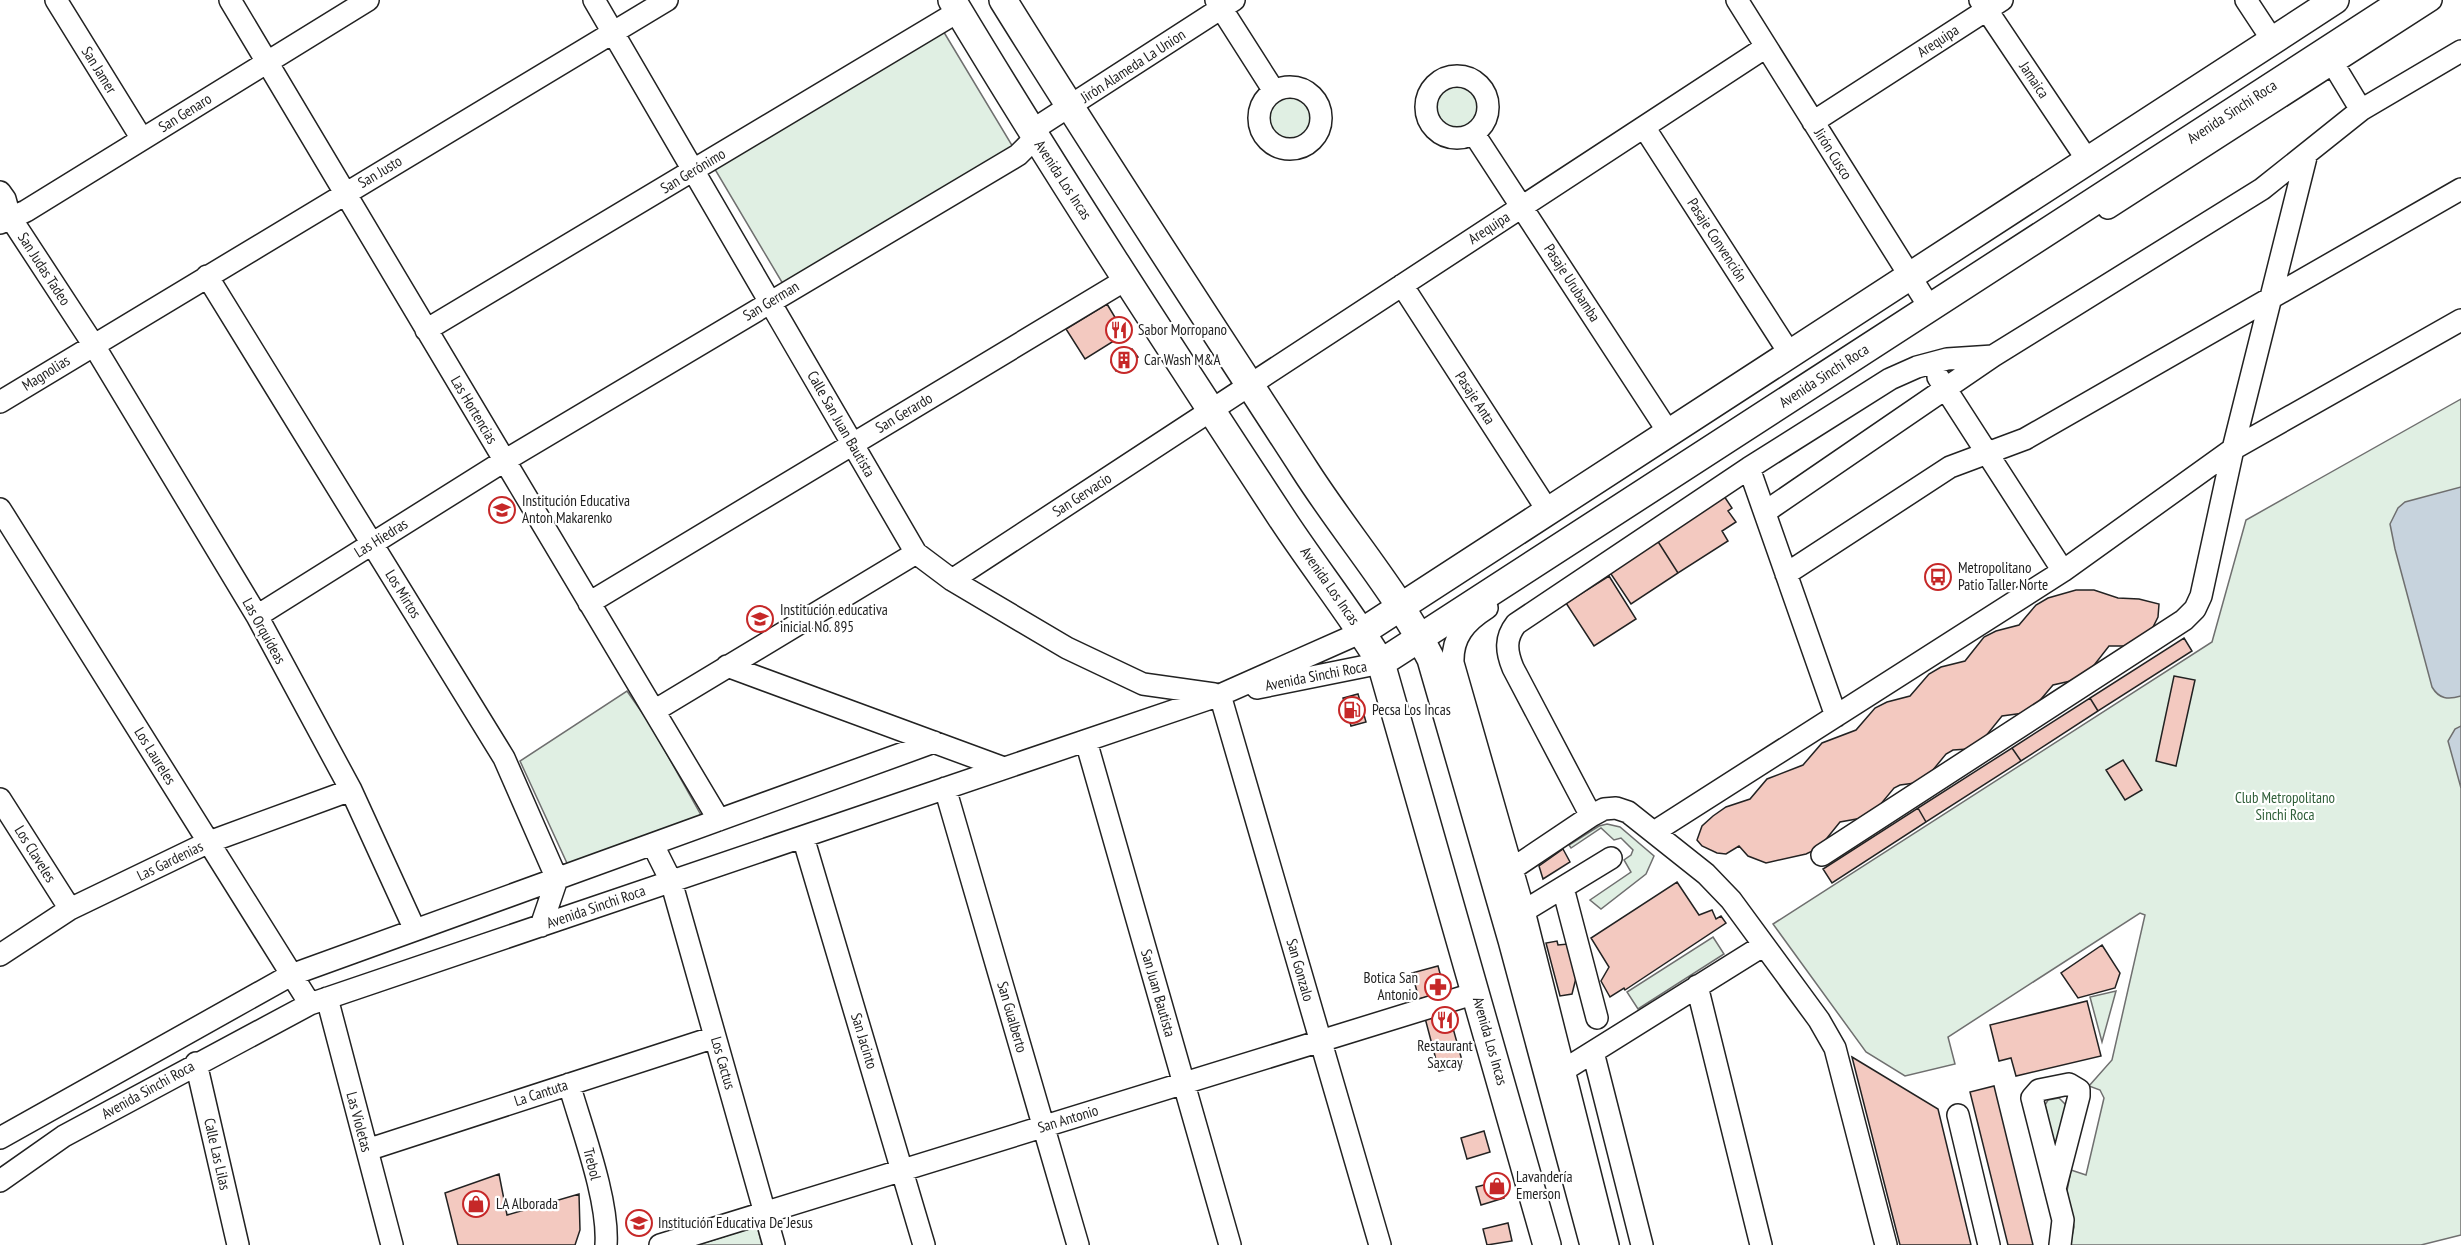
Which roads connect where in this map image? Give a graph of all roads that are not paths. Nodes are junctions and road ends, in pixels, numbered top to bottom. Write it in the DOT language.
graph roads {
  1 [pos="56,0"];
  2 [pos="230,0"];
  3 [pos="368,0"];
  4 [pos="594,0"];
  5 [pos="667,0"];
  6 [pos="1003,0"];
  7 [pos="1737,0"];
  8 [pos="2246,0"];
  9 [pos="2335,0"];
  10 [pos="2405,0"];
  11 [pos="2431,0"];
  12 [pos="1224,3"];
  13 [pos="1990,3"];
  14 [pos="955,6"];
  15 [pos="613,32"];
  16 [pos="2273,41"];
  17 [pos="1766,47"];
  18 [pos="2461,51"];
  19 [pos="2329,57"];
  20 [pos="267,62"];
  21 [pos="1274,91"];
  22 [pos="1070,107"];
  23 [pos="2361,110"];
  24 [pos="1813,122"];
  25 [pos="1644,127"];
  26 [pos="1033,134"];
  27 [pos="1474,134"];
  28 [pos="142,139"];
  29 [pos="2307,153"];
  30 [pos="2088,161"];
  31 [pos="693,170"];
  32 [pos="2461,189"];
  33 [pos="0,192"];
  34 [pos="345,193"];
  35 [pos="1522,207"];
  36 [pos="5,220"];
  37 [pos="207,276"];
  38 [pos="1910,276"];
  39 [pos="1127,279"];
  40 [pos="1402,285"];
  41 [pos="2272,296"];
  42 [pos="770,302"];
  43 [pos="1930,308"];
  44 [pos="2461,321"];
  45 [pos="426,330"];
  46 [pos="93,344"];
  47 [pos="1790,354"];
  48 [pos="1993,356"];
  49 [pos="1930,364"];
  50 [pos="1250,385"];
  51 [pos="1946,388"];
  52 [pos="0,402"];
  53 [pos="1212,410"];
  54 [pos="1669,433"];
  55 [pos="852,444"];
  56 [pos="2233,449"];
  57 [pos="1988,454"];
  58 [pos="504,460"];
  59 [pos="1749,468"];
  60 [pos="0,508"];
  61 [pos="1548,511"];
  62 [pos="1765,512"];
  63 [pos="372,544"];
  64 [pos="916,553"];
  65 [pos="2063,571"];
  66 [pos="1786,574"];
  67 [pos="952,580"];
  68 [pos="590,603"];
  69 [pos="1400,607"];
  70 [pos="257,616"];
  71 [pos="1362,632"];
  72 [pos="1420,638"];
  73 [pos="1381,663"];
  74 [pos="727,666"];
  75 [pos="1220,695"];
  76 [pos="654,711"];
  77 [pos="1836,716"];
  78 [pos="1086,741"];
  79 [pos="934,742"];
  80 [pos="1004,768"];
  81 [pos="945,788"];
  82 [pos="351,790"];
  83 [pos="0,799"];
  84 [pos="1591,816"];
  85 [pos="719,820"];
  86 [pos="1654,832"];
  87 [pos="803,837"];
  88 [pos="209,842"];
  89 [pos="653,844"];
  90 [pos="1822,855"];
  91 [pos="1611,858"];
  92 [pos="1512,869"];
  93 [pos="557,879"];
  94 [pos="671,881"];
  95 [pos="1563,888"];
  96 [pos="70,909"];
  97 [pos="1524,911"];
  98 [pos="542,926"];
  99 [pos="415,930"];
  100 [pos="1764,945"];
  101 [pos="0,954"];
  102 [pos="291,975"];
  103 [pos="1697,987"];
  104 [pos="1476,993"];
  105 [pos="318,1001"];
  106 [pos="1597,1018"];
  107 [pos="205,1023"];
  108 [pos="715,1037"];
  109 [pos="1321,1042"];
  110 [pos="219,1051"];
  111 [pos="1593,1052"];
  112 [pos="196,1063"];
  113 [pos="1564,1070"];
  114 [pos="1184,1083"];
  115 [pos="569,1084"];
  116 [pos="50,1110"];
  117 [pos="1958,1115"];
  118 [pos="1044,1126"];
  119 [pos="64,1136"];
  120 [pos="0,1138"];
  121 [pos="367,1150"];
  122 [pos="902,1169"];
  123 [pos="0,1180"];
  124 [pos="2055,1189"];
  125 [pos="1581,1196"];
  126 [pos="1538,1208"];
  127 [pos="765,1211"];
  128 [pos="237,1245"];
  129 [pos="392,1245"];
  130 [pos="606,1245"];
  131 [pos="660,1245"];
  132 [pos="774,1245"];
  133 [pos="924,1245"];
  134 [pos="1078,1245"];
  135 [pos="1230,1245"];
  136 [pos="1380,1245"];
  137 [pos="1547,1245"];
  138 [pos="1594,1245"];
  139 [pos="1608,1245"];
  140 [pos="1642,1245"];
  141 [pos="1761,1245"];
  142 [pos="1886,1245"];
  143 [pos="1989,1245"];
  144 [pos="2060,1245"];
  1 -- 28 [label="street, San Jamer"];
  2 -- 20 [label="street, Las Hortencias"];
  3 -- 20 [label="street, San Genaro"];
  4 -- 15 [label="street, Calle San Juan Bautista"];
  5 -- 15 [label="street, San Justo"];
  6 -- 22 [label="main road"];
  7 -- 17 [label="street, Jirón Cusco"];
  8 -- 16 [label="street"];
  9 -- 16 [label="main road, Avenida Sinchi Roca"];
  10 -- 19 [label="main road, Avenida Sinchi Roca"];
  11 -- 19 [label="street"];
  12 -- 21 [label="street"];
  12 -- 22 [label="street, Jirón Alameda La Union"];
  13 -- 24 [label="street, Arequipa"];
  13 -- 30 [label="street, Jamaica"];
  14 -- 26 [label="main road, Avenida Los Incas"];
  14 -- 31 [label="street, San Gerónimo"];
  15 -- 31 [label="street, Calle San Juan Bautista"];
  15 -- 34 [label="street, San Justo"];
  16 -- 30 [label="main road, Avenida Sinchi Roca"];
  17 -- 24 [label="street, Jirón Cusco"];
  17 -- 25 [label="street, Arequipa"];
  18 -- 23 [label="street"];
  19 -- 23 [label="street"];
  19 -- 43 [label="main road, Avenida Sinchi Roca"];
  19 -- 92 [label="street"];
  20 -- 28 [label="street, San Genaro"];
  20 -- 34 [label="street, Las Hortencias"];
  22 -- 26 [label="street, Jirón Alameda La Union"];
  22 -- 50 [label="main road"];
  23 -- 29 [label="street"];
  24 -- 38 [label="street, Jirón Cusco"];
  25 -- 35 [label="street, Arequipa"];
  25 -- 47 [label="street, Pasaje Convención"];
  26 -- 39 [label="main road, Avenida Los Incas"];
  26 -- 42 [label="street, San German"];
  27 -- 35 [label="street, Pasaje Urubamba"];
  28 -- 36 [label="street, San Genaro"];
  29 -- 41 [label="street"];
  29 -- 48 [label="street"];
  30 -- 38 [label="main road, Avenida Sinchi Roca"];
  31 -- 42 [label="street, Calle San Juan Bautista"];
  31 -- 45 [label="street, San Gerónimo"];
  32 -- 41 [label="street"];
  33 -- 36 [label="street, San Judas Tadeo"];
  34 -- 37 [label="street, San Justo"];
  34 -- 45 [label="street, Las Hortencias"];
  35 -- 40 [label="street, Arequipa"];
  35 -- 54 [label="street, Pasaje Urubamba"];
  36 -- 46 [label="street, San Judas Tadeo"];
  37 -- 46 [label="street, San Justo"];
  37 -- 63 [label="street, Los Mirtos"];
  38 -- 43 [label="street, Jirón Cusco"];
  38 -- 47 [label="main road, Avenida Sinchi Roca"];
  39 -- 53 [label="main road, Avenida Los Incas"];
  39 -- 55 [label="street, San Gerardo"];
  40 -- 50 [label="street, Arequipa"];
  40 -- 61 [label="street, Pasaje Anta"];
  41 -- 56 [label="street"];
  41 -- 57 [label="street"];
  42 -- 55 [label="street, Calle San Juan Bautista"];
  42 -- 58 [label="street, San German"];
  43 -- 72 [label="main road, Avenida Sinchi Roca"];
  44 -- 56 [label="street"];
  45 -- 58 [label="street, Las Hortencias"];
  46 -- 52 [label="street, Magnolias"];
  46 -- 70 [label="street, Las Orquídeas"];
  47 -- 54 [label="main road, Avenida Sinchi Roca"];
  48 -- 49 [label="street"];
  48 -- 51 [label="street"];
  49 -- 51 [label="street"];
  49 -- 59 [label="street"];
  50 -- 53 [label="street, Arequipa"];
  50 -- 69 [label="main road"];
  51 -- 57 [label="street"];
  51 -- 62 [label="street"];
  53 -- 67 [label="street, San Gervacio"];
  53 -- 71 [label="main road, Avenida Los Incas"];
  54 -- 61 [label="main road, Avenida Sinchi Roca"];
  55 -- 64 [label="street, Calle San Juan Bautista"];
  55 -- 68 [label="street, San Gerardo"];
  56 -- 65 [label="street"];
  56 -- 90 [label="street"];
  57 -- 65 [label="street"];
  57 -- 66 [label="street"];
  58 -- 63 [label="street, Las Hiedras"];
  58 -- 68 [label="street, Las Hortencias"];
  59 -- 62 [label="street"];
  59 -- 84 [label="street"];
  60 -- 88 [label="street, Los Laureles"];
  61 -- 69 [label="main road, Avenida Sinchi Roca"];
  62 -- 66 [label="street"];
  63 -- 70 [label="street, Las Hiedras"];
  63 -- 93 [label="street, Los Mirtos"];
  64 -- 67 [label="street, Calle San Juan Bautista"];
  64 -- 74 [label="street"];
  65 -- 77 [label="street"];
  66 -- 77 [label="street"];
  67 -- 75 [label="street, Calle San Juan Bautista"];
  68 -- 76 [label="street, Las Hortencias"];
  69 -- 71 [label="main road, Avenida Sinchi Roca"];
  69 -- 72 [label="main road"];
  70 -- 82 [label="street, Las Orquídeas"];
  71 -- 73 [label="main road, Avenida Los Incas"];
  71 -- 75 [label="street, Avenida Sinchi Roca"];
  72 -- 73 [label="main road, Avenida Sinchi Roca"];
  72 -- 125 [label="main road"];
  73 -- 75 [label="street, Avenida Sinchi Roca"];
  73 -- 104 [label="main road, Avenida Los Incas"];
  74 -- 76 [label="street"];
  74 -- 79 [label="street"];
  75 -- 78 [label="street, Avenida Sinchi Roca"];
  75 -- 109 [label="street, San Gonzalo"];
  76 -- 85 [label="street, Las Hortencias"];
  77 -- 86 [label="street"];
  78 -- 80 [label="street, Avenida Sinchi Roca"];
  78 -- 114 [label="street, San Juan Bautista"];
  79 -- 80 [label="street"];
  79 -- 85 [label="street"];
  80 -- 81 [label="street, Avenida Sinchi Roca"];
  81 -- 87 [label="street, Avenida Sinchi Roca"];
  81 -- 118 [label="street, San Gualberto"];
  82 -- 88 [label="street, Las Gardenias"];
  82 -- 99 [label="street, Las Orquídeas"];
  83 -- 96 [label="street, Los Claveles"];
  84 -- 86 [label="street"];
  84 -- 92 [label="street"];
  85 -- 89 [label="street"];
  86 -- 100 [label="street"];
  87 -- 94 [label="street, Avenida Sinchi Roca"];
  87 -- 122 [label="street, San Jacinto"];
  88 -- 96 [label="street, Las Gardenias"];
  88 -- 102 [label="street, Los Laureles"];
  89 -- 93 [label="street"];
  89 -- 94 [label="street, Los Cactus"];
  91 -- 95 [label="street"];
  92 -- 97 [label="street"];
  93 -- 98 [label="street"];
  93 -- 99 [label="street"];
  94 -- 98 [label="street, Avenida Sinchi Roca"];
  94 -- 108 [label="street, Los Cactus"];
  95 -- 97 [label="street"];
  95 -- 106 [label="street"];
  96 -- 101 [label="street, Las Gardenias"];
  97 -- 113 [label="street"];
  98 -- 105 [label="street, Avenida Sinchi Roca"];
  99 -- 102 [label="street"];
  100 -- 103 [label="street"];
  100 -- 142 [label="street"];
  102 -- 105 [label="street, Los Laureles"];
  102 -- 107 [label="street"];
  103 -- 111 [label="street"];
  103 -- 141 [label="street"];
  104 -- 109 [label="street, San Antonio"];
  104 -- 126 [label="main road, Avenida Los Incas"];
  105 -- 110 [label="street, Avenida Sinchi Roca"];
  105 -- 121 [label="street, Las Violetas"];
  107 -- 110 [label="street"];
  107 -- 116 [label="street"];
  108 -- 115 [label="street, La Cantuta"];
  108 -- 127 [label="street, Los Cactus"];
  109 -- 114 [label="street, San Antonio"];
  109 -- 136 [label="street, San Gonzalo"];
  110 -- 112 [label="street, Avenida Sinchi Roca"];
  111 -- 113 [label="street"];
  111 -- 140 [label="street"];
  112 -- 119 [label="street, Avenida Sinchi Roca"];
  112 -- 128 [label="street, Calle Las Lilas"];
  113 -- 139 [label="street"];
  114 -- 118 [label="street, San Antonio"];
  114 -- 135 [label="street, San Juan Bautista"];
  115 -- 121 [label="street, La Cantuta"];
  115 -- 130 [label="street, Trebol"];
  116 -- 119 [label="street"];
  116 -- 120 [label="street"];
  117 -- 143 [label="street"];
  118 -- 122 [label="street, San Antonio"];
  118 -- 134 [label="street, San Gualberto"];
  119 -- 123 [label="street, Avenida Sinchi Roca"];
  121 -- 129 [label="street, Las Violetas"];
  122 -- 127 [label="street, San Antonio"];
  122 -- 133 [label="street, San Jacinto"];
  124 -- 144 [label="street"];
  125 -- 126 [label="main road"];
  125 -- 138 [label="main road"];
  126 -- 137 [label="main road, Avenida Los Incas"];
  127 -- 131 [label="street, San Antonio"];
  127 -- 132 [label="street, Los Cactus"];
}
